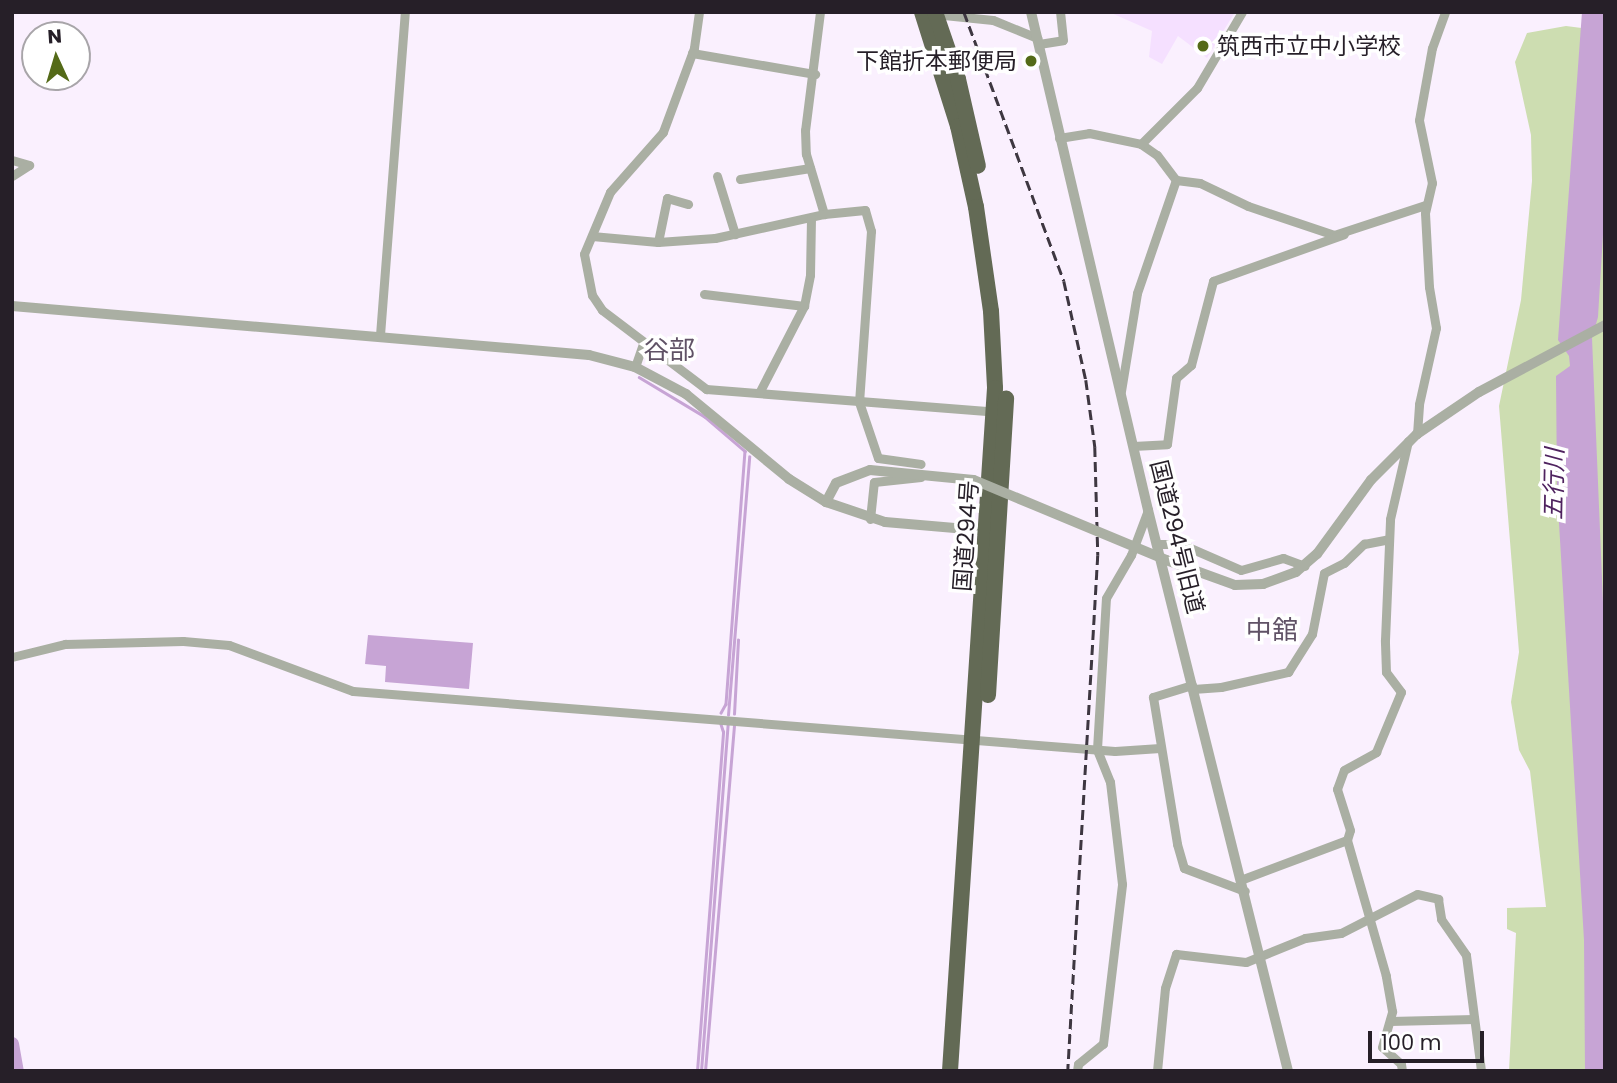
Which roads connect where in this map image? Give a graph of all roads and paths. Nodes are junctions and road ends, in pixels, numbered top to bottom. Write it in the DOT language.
graph roads {
  1 [pos="405,12"];
  2 [pos="699,12"];
  3 [pos="820,12"];
  4 [pos="1031,12"];
  5 [pos="1060,12"];
  6 [pos="1242,12"];
  7 [pos="1445,12"];
  8 [pos="929,13"];
  9 [pos="991,16"];
  10 [pos="1038,41"];
  11 [pos="692,53"];
  12 [pos="815,74"];
  13 [pos="1059,138"];
  14 [pos="1141,144"];
  15 [pos="12,160"];
  16 [pos="810,168"];
  17 [pos="12,176"];
  18 [pos="717,176"];
  19 [pos="740,179"];
  20 [pos="1176,180"];
  21 [pos="688,204"];
  22 [pos="1425,205"];
  23 [pos="824,214"];
  24 [pos="811,218"];
  25 [pos="735,234"];
  26 [pos="1345,234"];
  27 [pos="592,236"];
  28 [pos="657,242"];
  29 [pos="704,294"];
  30 [pos="12,306"];
  31 [pos="804,306"];
  32 [pos="1605,325"];
  33 [pos="380,335"];
  34 [pos="643,344"];
  35 [pos="635,368"];
  36 [pos="759,393"];
  37 [pos="1121,397"];
  38 [pos="859,402"];
  39 [pos="996,412"];
  40 [pos="1413,437"];
  41 [pos="1133,446"];
  42 [pos="921,464"];
  43 [pos="920,477"];
  44 [pos="826,502"];
  45 [pos="1148,510"];
  46 [pos="870,519"];
  47 [pos="995,531"];
  48 [pos="1388,539"];
  49 [pos="1156,544"];
  50 [pos="1305,566"];
  51 [pos="12,657"];
  52 [pos="1192,687"];
  53 [pos="979,739"];
  54 [pos="1160,748"];
  55 [pos="1097,749"];
  56 [pos="1346,840"];
  57 [pos="1244,885"];
  58 [pos="1371,919"];
  59 [pos="1261,955"];
  60 [pos="1474,1019"];
  61 [pos="1390,1021"];
  62 [pos="950,1071"];
  63 [pos="960,1071"];
  64 [pos="1077,1071"];
  65 [pos="1157,1071"];
  66 [pos="1288,1071"];
  67 [pos="1402,1071"];
  68 [pos="1481,1071"];
  1 -- 33 [label="street"];
  2 -- 11 [label="street"];
  3 -- 12 [label="street"];
  4 -- 10 [label="street, 国道294号旧道"];
  5 -- 10 [label="street"];
  6 -- 14 [label="street"];
  7 -- 22 [label="street"];
  8 -- 9 [label="street"];
  8 -- 39 [label="highway, 国道294号"];
  8 -- 47 [label="highway, 国道294号"];
  9 -- 10 [label="street"];
  10 -- 13 [label="street, 国道294号旧道"];
  11 -- 12 [label="street"];
  11 -- 27 [label="street"];
  12 -- 16 [label="street"];
  13 -- 14 [label="street"];
  13 -- 37 [label="street, 国道294号旧道"];
  14 -- 20 [label="street"];
  15 -- 17 [label="street"];
  16 -- 19 [label="street"];
  16 -- 23 [label="street"];
  18 -- 25 [label="street"];
  20 -- 26 [label="street"];
  20 -- 37 [label="street"];
  21 -- 28 [label="street"];
  22 -- 26 [label="street"];
  22 -- 40 [label="street"];
  23 -- 24 [label="street"];
  23 -- 38 [label="street"];
  24 -- 25 [label="street"];
  24 -- 31 [label="street"];
  25 -- 28 [label="street"];
  26 -- 41 [label="street"];
  27 -- 28 [label="street"];
  27 -- 34 [label="street"];
  29 -- 31 [label="street"];
  30 -- 33 [label="street"];
  31 -- 36 [label="street"];
  32 -- 40 [label="street"];
  33 -- 35 [label="street"];
  34 -- 35 [label="street"];
  34 -- 36 [label="street"];
  35 -- 44 [label="street"];
  36 -- 38 [label="street"];
  37 -- 41 [label="street, 国道294号旧道"];
  38 -- 39 [label="street"];
  38 -- 42 [label="street"];
  39 -- 47 [label="highway, 国道294号"];
  40 -- 48 [label="street"];
  40 -- 50 [label="street"];
  41 -- 45 [label="street, 国道294号旧道"];
  43 -- 46 [label="street"];
  44 -- 46 [label="street"];
  44 -- 50 [label="street, bridge"];
  45 -- 49 [label="street, 国道294号旧道"];
  45 -- 55 [label="street"];
  46 -- 47 [label="street"];
  47 -- 53 [label="highway, 国道294号"];
  48 -- 52 [label="street"];
  48 -- 56 [label="street"];
  49 -- 50 [label="street"];
  49 -- 52 [label="street, 国道294号旧道"];
  51 -- 53 [label="street"];
  52 -- 54 [label="street"];
  52 -- 57 [label="street, 国道294号旧道"];
  53 -- 55 [label="street"];
  53 -- 62 [label="highway, 国道294号"];
  53 -- 63 [label="highway, 国道294号"];
  54 -- 55 [label="street"];
  54 -- 57 [label="street"];
  55 -- 64 [label="street"];
  56 -- 57 [label="street"];
  56 -- 58 [label="street"];
  57 -- 59 [label="street, 国道294号旧道"];
  58 -- 59 [label="street"];
  58 -- 60 [label="street"];
  58 -- 61 [label="street"];
  59 -- 65 [label="street"];
  59 -- 66 [label="street, 国道294号旧道"];
  60 -- 61 [label="street"];
  60 -- 68 [label="street"];
  61 -- 67 [label="street"];
}
